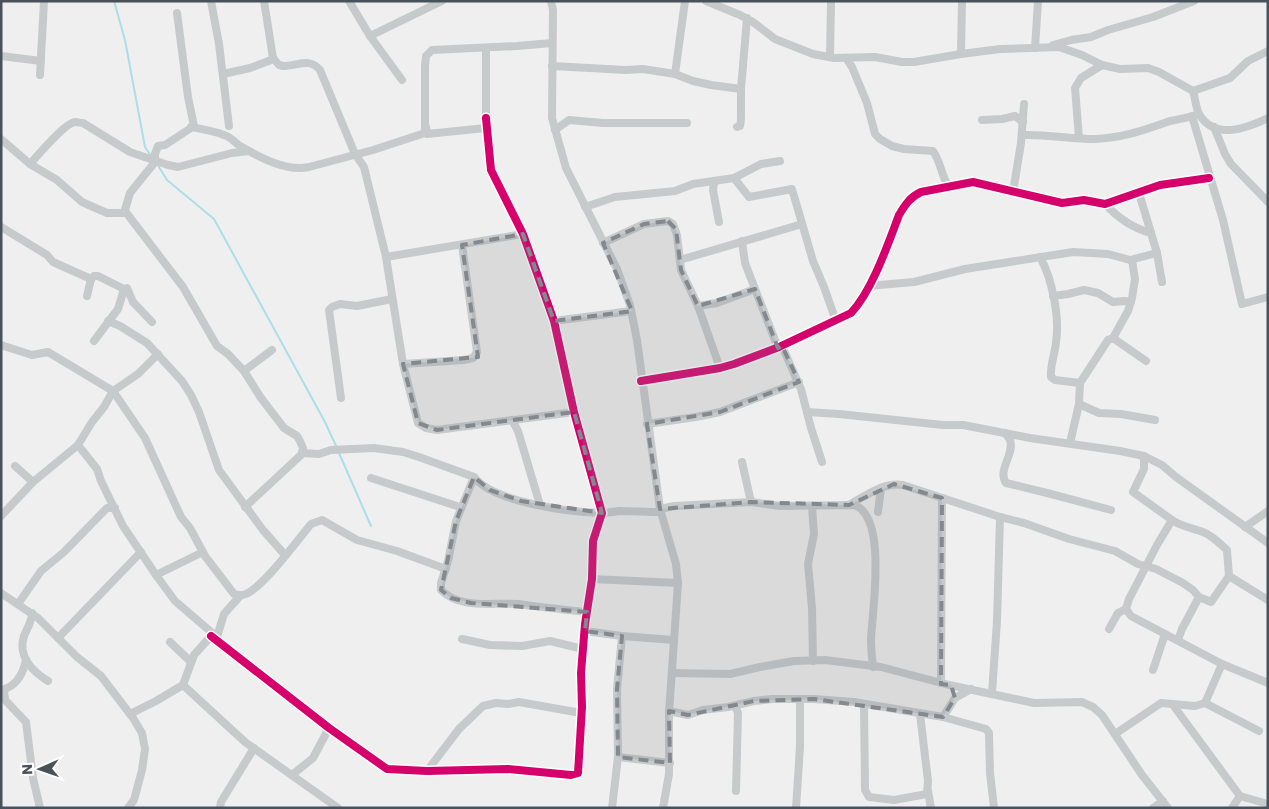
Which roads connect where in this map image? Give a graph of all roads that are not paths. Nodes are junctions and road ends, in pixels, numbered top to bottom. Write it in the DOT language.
graph roads {
  1 [pos="44,1"];
  2 [pos="211,1"];
  3 [pos="264,1"];
  4 [pos="349,1"];
  5 [pos="442,1"];
  6 [pos="551,1"];
  7 [pos="685,1"];
  8 [pos="706,1"];
  9 [pos="831,1"];
  10 [pos="962,1"];
  11 [pos="1038,1"];
  12 [pos="1194,1"];
  13 [pos="1182,3"];
  14 [pos="177,14"];
  15 [pos="747,18"];
  16 [pos="370,36"];
  17 [pos="552,42"];
  18 [pos="1049,47"];
  19 [pos="486,48"];
  20 [pos="1035,48"];
  21 [pos="1268,51"];
  22 [pos="961,54"];
  23 [pos="1,56"];
  24 [pos="830,57"];
  25 [pos="273,58"];
  26 [pos="846,58"];
  27 [pos="41,60"];
  28 [pos="1102,65"];
  29 [pos="552,66"];
  30 [pos="223,74"];
  31 [pos="675,74"];
  32 [pos="40,75"];
  33 [pos="402,80"];
  34 [pos="741,89"];
  35 [pos="1193,91"];
  36 [pos="1024,104"];
  37 [pos="1196,115"];
  38 [pos="425,118"];
  39 [pos="486,118"];
  40 [pos="1268,118"];
  41 [pos="1021,119"];
  42 [pos="982,120"];
  43 [pos="687,123"];
  44 [pos="229,126"];
  45 [pos="191,127"];
  46 [pos="737,127"];
  47 [pos="1214,128"];
  48 [pos="555,130"];
  49 [pos="1022,135"];
  50 [pos="1079,138"];
  51 [pos="1,139"];
  52 [pos="249,151"];
  53 [pos="355,154"];
  54 [pos="780,161"];
  55 [pos="155,162"];
  56 [pos="30,164"];
  57 [pos="734,178"];
  58 [pos="1209,178"];
  59 [pos="712,185"];
  60 [pos="949,187"];
  61 [pos="1013,192"];
  62 [pos="1139,193"];
  63 [pos="1268,202"];
  64 [pos="1104,204"];
  65 [pos="585,207"];
  66 [pos="125,211"];
  67 [pos="719,222"];
  68 [pos="802,224"];
  69 [pos="1,227"];
  70 [pos="1151,233"];
  71 [pos="523,234"];
  72 [pos="742,241"];
  73 [pos="604,243"];
  74 [pos="462,245"];
  75 [pos="1157,253"];
  76 [pos="386,257"];
  77 [pos="1040,257"];
  78 [pos="680,260"];
  79 [pos="1132,260"];
  80 [pos="91,280"];
  81 [pos="1162,282"];
  82 [pos="868,286"];
  83 [pos="124,289"];
  84 [pos="755,289"];
  85 [pos="87,296"];
  86 [pos="1053,296"];
  87 [pos="1268,297"];
  88 [pos="392,299"];
  89 [pos="1131,302"];
  90 [pos="698,306"];
  91 [pos="631,311"];
  92 [pos="108,321"];
  93 [pos="554,321"];
  94 [pos="836,321"];
  95 [pos="152,322"];
  96 [pos="1113,338"];
  97 [pos="94,341"];
  98 [pos="1,345"];
  99 [pos="780,347"];
  100 [pos="272,350"];
  101 [pos="158,354"];
  102 [pos="1146,361"];
  103 [pos="403,364"];
  104 [pos="720,368"];
  105 [pos="244,371"];
  106 [pos="642,381"];
  107 [pos="799,382"];
  108 [pos="1080,383"];
  109 [pos="113,391"];
  110 [pos="341,398"];
  111 [pos="1079,404"];
  112 [pos="574,412"];
  113 [pos="808,412"];
  114 [pos="512,420"];
  115 [pos="1154,420"];
  116 [pos="647,424"];
  117 [pos="1005,433"];
  118 [pos="1070,443"];
  119 [pos="78,445"];
  120 [pos="302,453"];
  121 [pos="1144,456"];
  122 [pos="742,462"];
  123 [pos="822,462"];
  124 [pos="16,466"];
  125 [pos="474,477"];
  126 [pos="371,478"];
  127 [pos="33,482"];
  128 [pos="881,488"];
  129 [pos="942,498"];
  130 [pos="751,502"];
  131 [pos="540,505"];
  132 [pos="849,505"];
  133 [pos="812,506"];
  134 [pos="460,507"];
  135 [pos="115,508"];
  136 [pos="245,508"];
  137 [pos="661,510"];
  138 [pos="1111,510"];
  139 [pos="878,512"];
  140 [pos="1268,512"];
  141 [pos="602,513"];
  142 [pos="1,516"];
  143 [pos="1000,517"];
  144 [pos="1172,520"];
  145 [pos="1245,527"];
  146 [pos="1268,543"];
  147 [pos="141,552"];
  148 [pos="203,552"];
  149 [pos="285,555"];
  150 [pos="1147,566"];
  151 [pos="446,568"];
  152 [pos="156,575"];
  153 [pos="1229,576"];
  154 [pos="592,579"];
  155 [pos="678,583"];
  156 [pos="1,593"];
  157 [pos="240,596"];
  158 [pos="1199,597"];
  159 [pos="1268,600"];
  160 [pos="18,604"];
  161 [pos="1126,609"];
  162 [pos="587,612"];
  163 [pos="32,613"];
  164 [pos="1109,629"];
  165 [pos="585,631"];
  166 [pos="1164,634"];
  167 [pos="622,636"];
  168 [pos="214,637"];
  169 [pos="58,638"];
  170 [pos="462,640"];
  171 [pos="674,640"];
  172 [pos="1178,640"];
  173 [pos="170,642"];
  174 [pos="583,648"];
  175 [pos="813,661"];
  176 [pos="191,662"];
  177 [pos="1222,664"];
  178 [pos="873,667"];
  179 [pos="1153,670"];
  180 [pos="28,671"];
  181 [pos="672,673"];
  182 [pos="48,681"];
  183 [pos="941,683"];
  184 [pos="1268,683"];
  185 [pos="183,685"];
  186 [pos="951,685"];
  187 [pos="971,689"];
  188 [pos="2,690"];
  189 [pos="992,693"];
  190 [pos="956,698"];
  191 [pos="800,700"];
  192 [pos="1205,703"];
  193 [pos="864,704"];
  194 [pos="1173,705"];
  195 [pos="735,706"];
  196 [pos="669,711"];
  197 [pos="582,713"];
  198 [pos="130,714"];
  199 [pos="920,714"];
  200 [pos="943,717"];
  201 [pos="329,728"];
  202 [pos="1259,731"];
  203 [pos="1115,734"];
  204 [pos="254,748"];
  205 [pos="618,757"];
  206 [pos="670,763"];
  207 [pos="427,771"];
  208 [pos="292,775"];
  209 [pos="736,791"];
  210 [pos="928,792"];
  211 [pos="1240,796"];
  212 [pos="1163,801"];
  213 [pos="1268,804"];
  214 [pos="221,805"];
  215 [pos="133,807"];
  216 [pos="40,808"];
  217 [pos="230,808"];
  218 [pos="338,808"];
  219 [pos="612,808"];
  220 [pos="663,808"];
  221 [pos="796,808"];
  222 [pos="932,808"];
  223 [pos="994,808"];
  224 [pos="1153,808"];
  225 [pos="1168,808"];
  226 [pos="1232,808"];
  1 -- 27 [label="street"];
  2 -- 30 [label="street"];
  3 -- 25 [label="street"];
  4 -- 16 [label="street"];
  5 -- 16 [label="street"];
  6 -- 17 [label="street"];
  7 -- 31 [label="street"];
  8 -- 15 [label="street"];
  9 -- 24 [label="street"];
  10 -- 22 [label="street"];
  11 -- 20 [label="street"];
  12 -- 13 [label="street"];
  13 -- 18 [label="street"];
  14 -- 45 [label="street"];
  15 -- 24 [label="street"];
  15 -- 34 [label="street"];
  16 -- 33 [label="street"];
  17 -- 19 [label="street"];
  17 -- 29 [label="street"];
  18 -- 20 [label="street"];
  18 -- 28 [label="street"];
  19 -- 38 [label="street"];
  19 -- 39 [label="street"];
  20 -- 22 [label="street"];
  21 -- 35 [label="street"];
  22 -- 26 [label="street"];
  23 -- 27 [label="street"];
  24 -- 26 [label="street"];
  25 -- 30 [label="street"];
  25 -- 53 [label="street"];
  26 -- 60 [label="street"];
  27 -- 32 [label="street"];
  28 -- 35 [label="street"];
  28 -- 50 [label="street"];
  29 -- 31 [label="street"];
  29 -- 48 [label="street"];
  30 -- 44 [label="street"];
  31 -- 34 [label="street"];
  34 -- 46 [label="street"];
  35 -- 37 [label="street"];
  36 -- 41 [label="street"];
  37 -- 47 [label="street"];
  37 -- 50 [label="street"];
  37 -- 58 [label="street"];
  38 -- 39 [label="street"];
  38 -- 53 [label="street"];
  39 -- 71 [label="street"];
  40 -- 47 [label="street"];
  41 -- 42 [label="street"];
  41 -- 49 [label="street"];
  43 -- 48 [label="street"];
  45 -- 52 [label="street"];
  45 -- 55 [label="street"];
  47 -- 63 [label="street"];
  48 -- 65 [label="street"];
  49 -- 50 [label="street"];
  49 -- 61 [label="street"];
  51 -- 56 [label="street"];
  52 -- 53 [label="street"];
  52 -- 55 [label="street"];
  53 -- 76 [label="street"];
  54 -- 57 [label="street"];
  55 -- 56 [label="street"];
  55 -- 66 [label="street"];
  56 -- 66 [label="street"];
  57 -- 59 [label="street"];
  57 -- 68 [label="street"];
  58 -- 62 [label="street"];
  58 -- 87 [label="street"];
  59 -- 65 [label="street"];
  59 -- 67 [label="street"];
  60 -- 61 [label="street"];
  60 -- 82 [label="street"];
  61 -- 64 [label="street"];
  62 -- 64 [label="street"];
  62 -- 70 [label="street"];
  64 -- 70 [label="street"];
  65 -- 73 [label="street"];
  66 -- 105 [label="street"];
  68 -- 72 [label="street"];
  68 -- 94 [label="street"];
  69 -- 80 [label="street"];
  70 -- 75 [label="street"];
  71 -- 74 [label="street"];
  71 -- 93 [label="street"];
  72 -- 78 [label="street"];
  72 -- 84 [label="street"];
  73 -- 78 [label="street"];
  73 -- 91 [label="street"];
  74 -- 76 [label="street"];
  74 -- 103 [label="street"];
  75 -- 79 [label="street"];
  75 -- 81 [label="street"];
  76 -- 88 [label="street"];
  77 -- 79 [label="street"];
  77 -- 82 [label="street"];
  77 -- 86 [label="street"];
  78 -- 90 [label="street"];
  79 -- 89 [label="street"];
  80 -- 83 [label="street"];
  80 -- 85 [label="street"];
  82 -- 94 [label="street"];
  83 -- 92 [label="street"];
  83 -- 95 [label="street"];
  84 -- 90 [label="street"];
  84 -- 99 [label="street"];
  86 -- 89 [label="street"];
  86 -- 108 [label="street"];
  88 -- 103 [label="street"];
  88 -- 110 [label="street"];
  89 -- 96 [label="street"];
  90 -- 104 [label="street"];
  91 -- 93 [label="street"];
  91 -- 106 [label="street"];
  92 -- 97 [label="street"];
  92 -- 101 [label="street"];
  93 -- 112 [label="street"];
  94 -- 99 [label="street"];
  96 -- 102 [label="street"];
  96 -- 108 [label="street"];
  98 -- 109 [label="street"];
  99 -- 104 [label="street"];
  99 -- 107 [label="street"];
  100 -- 105 [label="street"];
  101 -- 109 [label="street"];
  101 -- 136 [label="street"];
  103 -- 114 [label="street"];
  104 -- 106 [label="street"];
  105 -- 120 [label="street"];
  106 -- 116 [label="street"];
  107 -- 113 [label="street"];
  107 -- 116 [label="street"];
  108 -- 111 [label="street"];
  109 -- 119 [label="street"];
  109 -- 148 [label="street"];
  111 -- 115 [label="street"];
  111 -- 118 [label="street"];
  112 -- 114 [label="street"];
  112 -- 141 [label="street"];
  113 -- 117 [label="street"];
  113 -- 123 [label="street"];
  114 -- 131 [label="street"];
  116 -- 137 [label="street"];
  117 -- 118 [label="street"];
  117 -- 138 [label="street"];
  118 -- 121 [label="street"];
  119 -- 127 [label="street"];
  119 -- 135 [label="street"];
  120 -- 125 [label="street"];
  120 -- 136 [label="street"];
  121 -- 144 [label="street"];
  121 -- 145 [label="street"];
  122 -- 130 [label="street"];
  124 -- 127 [label="street"];
  125 -- 131 [label="street"];
  125 -- 134 [label="street"];
  126 -- 134 [label="street"];
  127 -- 142 [label="street"];
  128 -- 129 [label="street"];
  128 -- 132 [label="street"];
  128 -- 139 [label="street"];
  129 -- 143 [label="street"];
  129 -- 183 [label="street"];
  130 -- 133 [label="street"];
  130 -- 137 [label="street"];
  131 -- 141 [label="street"];
  132 -- 133 [label="street"];
  132 -- 178 [label="street"];
  133 -- 175 [label="street"];
  134 -- 151 [label="street"];
  135 -- 147 [label="street"];
  135 -- 160 [label="street"];
  136 -- 149 [label="street"];
  137 -- 141 [label="street"];
  137 -- 155 [label="street"];
  140 -- 145 [label="street"];
  141 -- 154 [label="street"];
  143 -- 150 [label="street"];
  143 -- 189 [label="street"];
  144 -- 150 [label="street"];
  144 -- 153 [label="street"];
  145 -- 146 [label="street"];
  147 -- 152 [label="street"];
  147 -- 169 [label="street"];
  148 -- 152 [label="street"];
  148 -- 157 [label="street"];
  149 -- 151 [label="street"];
  149 -- 157 [label="street"];
  150 -- 158 [label="street"];
  150 -- 161 [label="street"];
  151 -- 162 [label="street"];
  152 -- 168 [label="street"];
  153 -- 158 [label="street"];
  153 -- 159 [label="street"];
  154 -- 155 [label="street"];
  154 -- 162 [label="street"];
  155 -- 171 [label="street"];
  156 -- 160 [label="street"];
  157 -- 168 [label="street"];
  158 -- 172 [label="street"];
  160 -- 163 [label="street"];
  161 -- 164 [label="street"];
  161 -- 166 [label="street"];
  162 -- 165 [label="street"];
  163 -- 169 [label="street"];
  163 -- 180 [label="street"];
  165 -- 167 [label="street"];
  165 -- 174 [label="street"];
  166 -- 172 [label="street"];
  166 -- 179 [label="street"];
  167 -- 171 [label="street"];
  167 -- 205 [label="street"];
  168 -- 176 [label="street"];
  168 -- 201 [label="street"];
  169 -- 198 [label="street"];
  170 -- 174 [label="street"];
  171 -- 181 [label="street"];
  172 -- 177 [label="street"];
  173 -- 176 [label="street"];
  174 -- 197 [label="street"];
  175 -- 178 [label="street"];
  175 -- 181 [label="street"];
  176 -- 185 [label="street"];
  177 -- 184 [label="street"];
  177 -- 192 [label="street"];
  178 -- 183 [label="street"];
  180 -- 182 [label="street"];
  180 -- 188 [label="street"];
  181 -- 196 [label="street"];
  183 -- 186 [label="street"];
  185 -- 198 [label="street"];
  185 -- 204 [label="street"];
  186 -- 187 [label="street"];
  186 -- 190 [label="street"];
  187 -- 189 [label="street"];
  187 -- 190 [label="street"];
  188 -- 216 [label="street"];
  189 -- 203 [label="street"];
  190 -- 200 [label="street"];
  191 -- 193 [label="street"];
  191 -- 195 [label="street"];
  191 -- 221 [label="street"];
  192 -- 194 [label="street"];
  192 -- 202 [label="street"];
  193 -- 199 [label="street"];
  193 -- 210 [label="street"];
  194 -- 203 [label="street"];
  194 -- 211 [label="street"];
  195 -- 196 [label="street"];
  195 -- 209 [label="street"];
  196 -- 206 [label="street"];
  197 -- 207 [label="street"];
  197 -- 207 [label="street"];
  198 -- 215 [label="street"];
  199 -- 200 [label="street"];
  199 -- 210 [label="street"];
  200 -- 223 [label="street"];
  201 -- 207 [label="street"];
  201 -- 208 [label="street"];
  203 -- 212 [label="street"];
  204 -- 208 [label="street"];
  204 -- 214 [label="street"];
  205 -- 206 [label="street"];
  205 -- 219 [label="street"];
  206 -- 220 [label="street"];
  208 -- 218 [label="street"];
  210 -- 222 [label="street"];
  211 -- 213 [label="street"];
  211 -- 226 [label="street"];
  212 -- 224 [label="street"];
  212 -- 225 [label="street"];
  214 -- 217 [label="street"];
}
